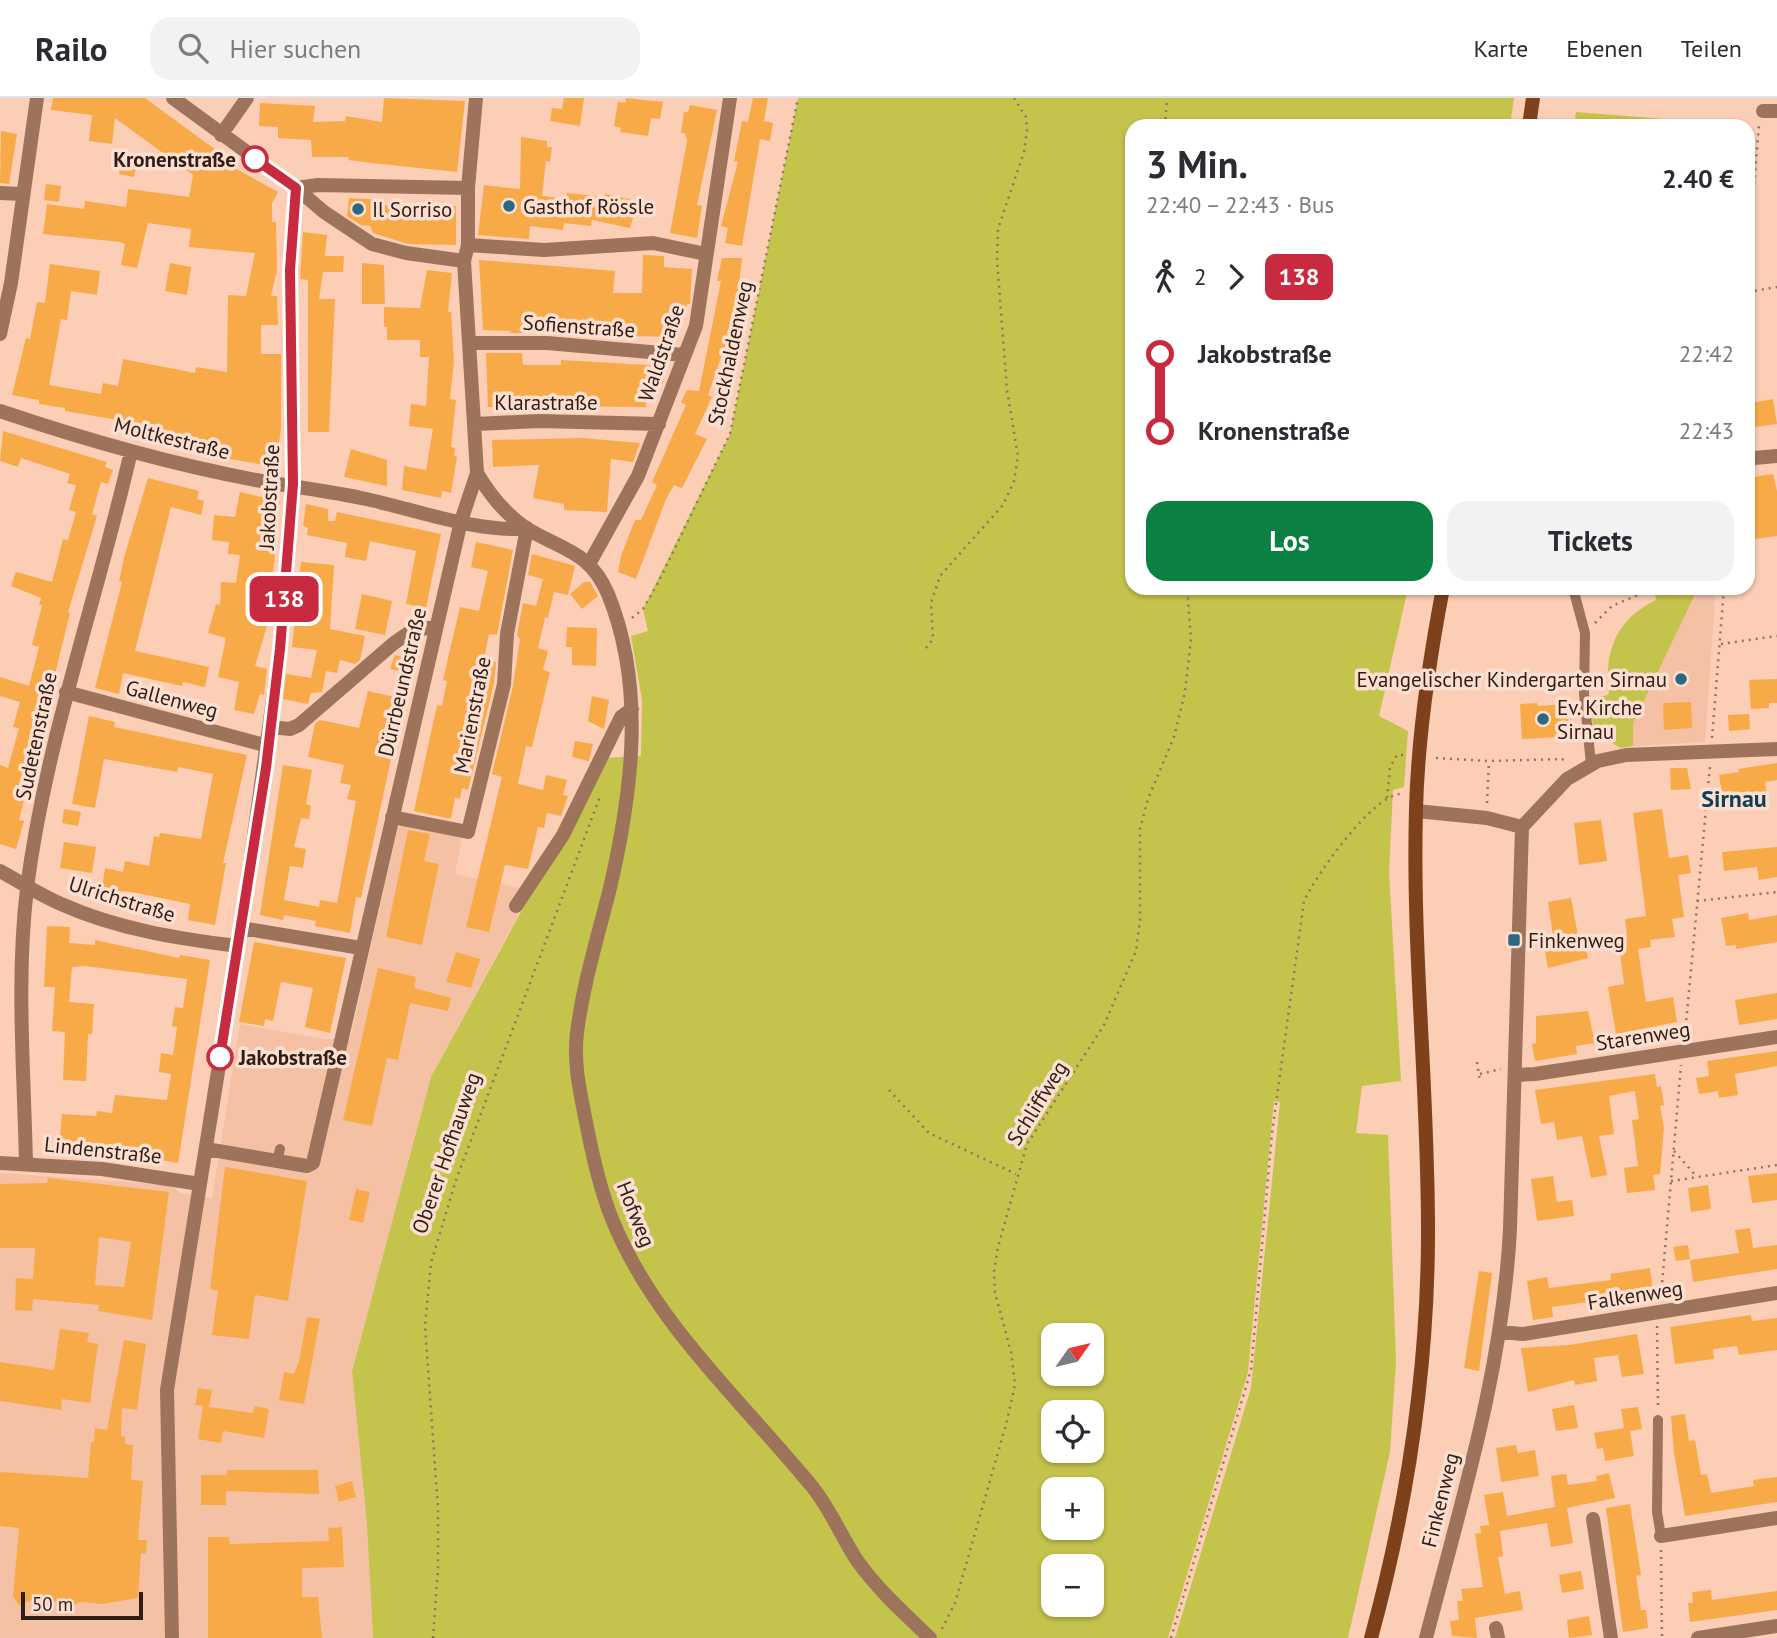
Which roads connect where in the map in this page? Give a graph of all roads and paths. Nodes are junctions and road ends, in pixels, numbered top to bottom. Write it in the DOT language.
graph roads {
  1 [pos="37,98"];
  2 [pos="173,98"];
  3 [pos="247,98"];
  4 [pos="476,98"];
  5 [pos="730,98"];
  6 [pos="798,98"];
  7 [pos="1014,98"];
  8 [pos="1167,98"];
  9 [pos="1533,98"];
  10 [pos="1770,111"];
  11 [pos="1166,119"];
  12 [pos="1530,119"];
  13 [pos="221,135"];
  14 [pos="296,188"];
  15 [pos="468,188"];
  16 [pos="0,193"];
  17 [pos="23,194"];
  18 [pos="1755,208"];
  19 [pos="468,245"];
  20 [pos="706,254"];
  21 [pos="464,261"];
  22 [pos="1777,288"];
  23 [pos="1755,291"];
  24 [pos="0,334"];
  25 [pos="470,342"];
  26 [pos="684,355"];
  27 [pos="0,411"];
  28 [pos="476,424"];
  29 [pos="659,424"];
  30 [pos="131,451"];
  31 [pos="1777,456"];
  32 [pos="1755,458"];
  33 [pos="477,473"];
  34 [pos="293,484"];
  35 [pos="461,520"];
  36 [pos="527,528"];
  37 [pos="589,564"];
  38 [pos="1188,595"];
  39 [pos="1442,595"];
  40 [pos="1575,595"];
  41 [pos="1638,595"];
  42 [pos="1724,595"];
  43 [pos="617,623"];
  44 [pos="436,626"];
  45 [pos="1585,633"];
  46 [pos="1777,636"];
  47 [pos="1720,644"];
  48 [pos="926,648"];
  49 [pos="66,692"];
  50 [pos="632,709"];
  51 [pos="270,727"];
  52 [pos="268,746"];
  53 [pos="1777,749"];
  54 [pos="1712,753"];
  55 [pos="1404,755"];
  56 [pos="1436,758"];
  57 [pos="1489,761"];
  58 [pos="1591,764"];
  59 [pos="1578,771"];
  60 [pos="603,790"];
  61 [pos="1416,811"];
  62 [pos="392,817"];
  63 [pos="1486,818"];
  64 [pos="1522,827"];
  65 [pos="0,871"];
  66 [pos="28,886"];
  67 [pos="1777,892"];
  68 [pos="1697,901"];
  69 [pos="516,906"];
  70 [pos="241,928"];
  71 [pos="238,946"];
  72 [pos="361,948"];
  73 [pos="1777,1037"];
  74 [pos="1682,1052"];
  75 [pos="1477,1062"];
  76 [pos="1515,1071"];
  77 [pos="1480,1074"];
  78 [pos="1480,1081"];
  79 [pos="889,1090"];
  80 [pos="206,1149"];
  81 [pos="1674,1151"];
  82 [pos="0,1163"];
  83 [pos="26,1163"];
  84 [pos="1777,1164"];
  85 [pos="1016,1174"];
  86 [pos="1698,1177"];
  87 [pos="1671,1181"];
  88 [pos="200,1184"];
  89 [pos="1777,1293"];
  90 [pos="1658,1314"];
  91 [pos="1499,1332"];
  92 [pos="1658,1420"];
  93 [pos="1777,1518"];
  94 [pos="1593,1519"];
  95 [pos="1661,1536"];
  96 [pos="1777,1626"];
  97 [pos="1731,1636"];
  98 [pos="172,1638"];
  99 [pos="433,1638"];
  100 [pos="930,1638"];
  101 [pos="937,1638"];
  102 [pos="1171,1638"];
  103 [pos="1371,1638"];
  104 [pos="1426,1638"];
  105 [pos="1611,1638"];
  106 [pos="1662,1638"];
  107 [pos="1698,1638"];
  1 -- 17 [label="street"];
  2 -- 13 [label="street"];
  3 -- 13 [label="street"];
  4 -- 15 [label="street, Dürrbeundstraße"];
  5 -- 20 [label="street, Waldstraße"];
  6 -- 43 [label="path, Stockhaldenweg"];
  7 -- 48 [label="path"];
  8 -- 11 [label="path"];
  9 -- 12 [label="main road"];
  10 -- 18 [label="path"];
  13 -- 14 [label="street"];
  14 -- 15 [label="street"];
  14 -- 21 [label="street"];
  14 -- 34 [label="street, Jakobstraße"];
  15 -- 19 [label="street, Dürrbeundstraße"];
  16 -- 17 [label="street"];
  17 -- 24 [label="street"];
  19 -- 20 [label="street"];
  19 -- 21 [label="street, Dürrbeundstraße"];
  20 -- 26 [label="street, Waldstraße"];
  21 -- 25 [label="street, Dürrbeundstraße"];
  22 -- 23 [label="path"];
  25 -- 26 [label="street, Sofienstraße"];
  25 -- 28 [label="street, Dürrbeundstraße"];
  26 -- 29 [label="street, Waldstraße"];
  27 -- 30 [label="street, Moltkestraße"];
  28 -- 29 [label="street, Klarastraße"];
  28 -- 33 [label="street, Dürrbeundstraße"];
  29 -- 37 [label="street, Waldstraße"];
  30 -- 34 [label="street, Moltkestraße"];
  30 -- 49 [label="street, Sudetenstraße"];
  31 -- 32 [label="street"];
  33 -- 35 [label="street, Dürrbeundstraße"];
  33 -- 36 [label="street"];
  34 -- 35 [label="street, Moltkestraße"];
  34 -- 51 [label="street, Jakobstraße"];
  35 -- 36 [label="street, Moltkestraße"];
  35 -- 44 [label="street, Dürrbeundstraße"];
  36 -- 37 [label="street"];
  36 -- 62 [label="street, Marienstraße"];
  37 -- 43 [label="street, Hofweg"];
  38 -- 85 [label="path, Schliffweg"];
  39 -- 61 [label="main road"];
  40 -- 45 [label="lane"];
  41 -- 45 [label="path"];
  42 -- 47 [label="path"];
  43 -- 50 [label="street, Hofweg"];
  44 -- 51 [label="street"];
  44 -- 62 [label="street, Dürrbeundstraße"];
  45 -- 58 [label="lane"];
  46 -- 47 [label="path"];
  47 -- 54 [label="path"];
  49 -- 52 [label="street, Gallenweg"];
  49 -- 66 [label="street, Sudetenstraße"];
  50 -- 69 [label="street"];
  50 -- 100 [label="street, Hofweg"];
  51 -- 52 [label="street, Jakobstraße"];
  52 -- 70 [label="street, Jakobstraße"];
  53 -- 54 [label="street"];
  54 -- 58 [label="street"];
  54 -- 68 [label="path"];
  55 -- 102 [label="path"];
  56 -- 57 [label="path"];
  57 -- 59 [label="path"];
  57 -- 63 [label="path"];
  58 -- 59 [label="street"];
  59 -- 64 [label="street"];
  60 -- 99 [label="path, Oberer Hofhauweg"];
  61 -- 63 [label="street"];
  61 -- 103 [label="main road"];
  62 -- 72 [label="street, Dürrbeundstraße"];
  63 -- 64 [label="street"];
  64 -- 76 [label="street, Finkenweg"];
  65 -- 66 [label="street, Ulrichstraße"];
  66 -- 71 [label="street, Ulrichstraße"];
  66 -- 83 [label="street, Sudetenstraße"];
  67 -- 68 [label="path"];
  68 -- 74 [label="path"];
  70 -- 71 [label="street, Jakobstraße"];
  70 -- 72 [label="street"];
  71 -- 80 [label="street, Jakobstraße"];
  72 -- 80 [label="street, Dürrbeundstraße"];
  73 -- 74 [label="street, Starenweg"];
  74 -- 76 [label="street, Starenweg"];
  74 -- 81 [label="path"];
  75 -- 77 [label="path"];
  76 -- 77 [label="path"];
  76 -- 91 [label="street, Finkenweg"];
  77 -- 78 [label="path"];
  79 -- 85 [label="path"];
  80 -- 88 [label="street, Jakobstraße"];
  81 -- 86 [label="path"];
  81 -- 87 [label="path"];
  82 -- 83 [label="street, Lindenstraße"];
  83 -- 88 [label="street, Lindenstraße"];
  84 -- 86 [label="path"];
  85 -- 101 [label="path, Schliffweg"];
  86 -- 87 [label="path"];
  87 -- 90 [label="path"];
  88 -- 98 [label="street, Jakobstraße"];
  89 -- 90 [label="street, Falkenweg"];
  90 -- 91 [label="street, Falkenweg"];
  90 -- 92 [label="path"];
  91 -- 104 [label="street, Finkenweg"];
  92 -- 95 [label="lane"];
  93 -- 95 [label="street"];
  94 -- 105 [label="street"];
  95 -- 106 [label="path"];
  96 -- 97 [label="street"];
  97 -- 107 [label="street"];
}
